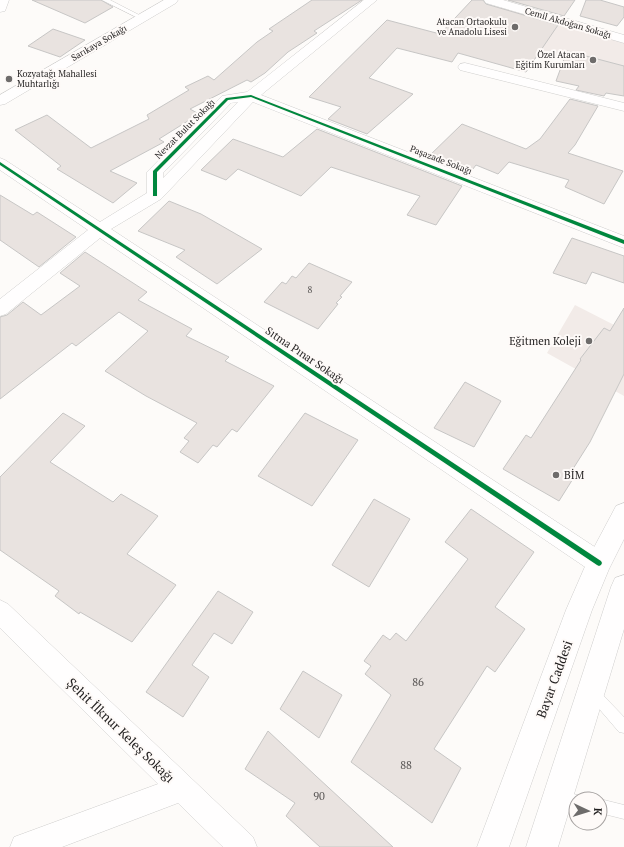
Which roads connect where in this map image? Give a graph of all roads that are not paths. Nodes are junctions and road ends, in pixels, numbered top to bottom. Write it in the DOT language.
graph roads {
  1 [pos="3,0"];
  2 [pos="105,0"];
  3 [pos="172,0"];
  4 [pos="371,0"];
  5 [pos="490,0"];
  6 [pos="0,8"];
  7 [pos="142,18"];
  8 [pos="624,39"];
  9 [pos="466,67"];
  10 [pos="251,96"];
  11 [pos="2,99"];
  12 [pos="624,107"];
  13 [pos="0,164"];
  14 [pos="100,229"];
  15 [pos="624,242"];
  16 [pos="0,309"];
  17 [pos="624,514"];
  18 [pos="599,563"];
  19 [pos="624,587"];
  20 [pos="0,612"];
  21 [pos="591,690"];
  22 [pos="624,727"];
  23 [pos="181,789"];
  24 [pos="567,799"];
  25 [pos="608,808"];
  26 [pos="624,812"];
  27 [pos="24,847"];
  28 [pos="243,847"];
  29 [pos="493,847"];
  30 [pos="542,847"];
  1 -- 6 [label="main road"];
  2 -- 7 [label="lane"];
  3 -- 7 [label="street, Sarıkaya Sokağı"];
  4 -- 10 [label="street"];
  5 -- 8 [label="street, Cemil Akdoğan Sokağı"];
  7 -- 11 [label="street, Sarıkaya Sokağı"];
  9 -- 12 [label="street"];
  10 -- 14 [label="street, Nevzat Bulut Sokağı"];
  10 -- 15 [label="street, Paşazade Sokağı"];
  13 -- 14 [label="street, Sıtma Pınar Sokağı"];
  14 -- 16 [label="street, Nevzat Bulut Sokağı"];
  14 -- 18 [label="street, Sıtma Pınar Sokağı"];
  17 -- 18 [label="main road, Bayar Caddesi"];
  18 -- 29 [label="main road, Bayar Caddesi"];
  19 -- 21 [label="main road"];
  20 -- 23 [label="street, Şehit İlknur Keleş Sokağı"];
  21 -- 22 [label="lane"];
  21 -- 24 [label="main road"];
  23 -- 27 [label="street"];
  23 -- 28 [label="street, Şehit İlknur Keleş Sokağı"];
  24 -- 30 [label="main road"];
  25 -- 26 [label="lane"];
}
